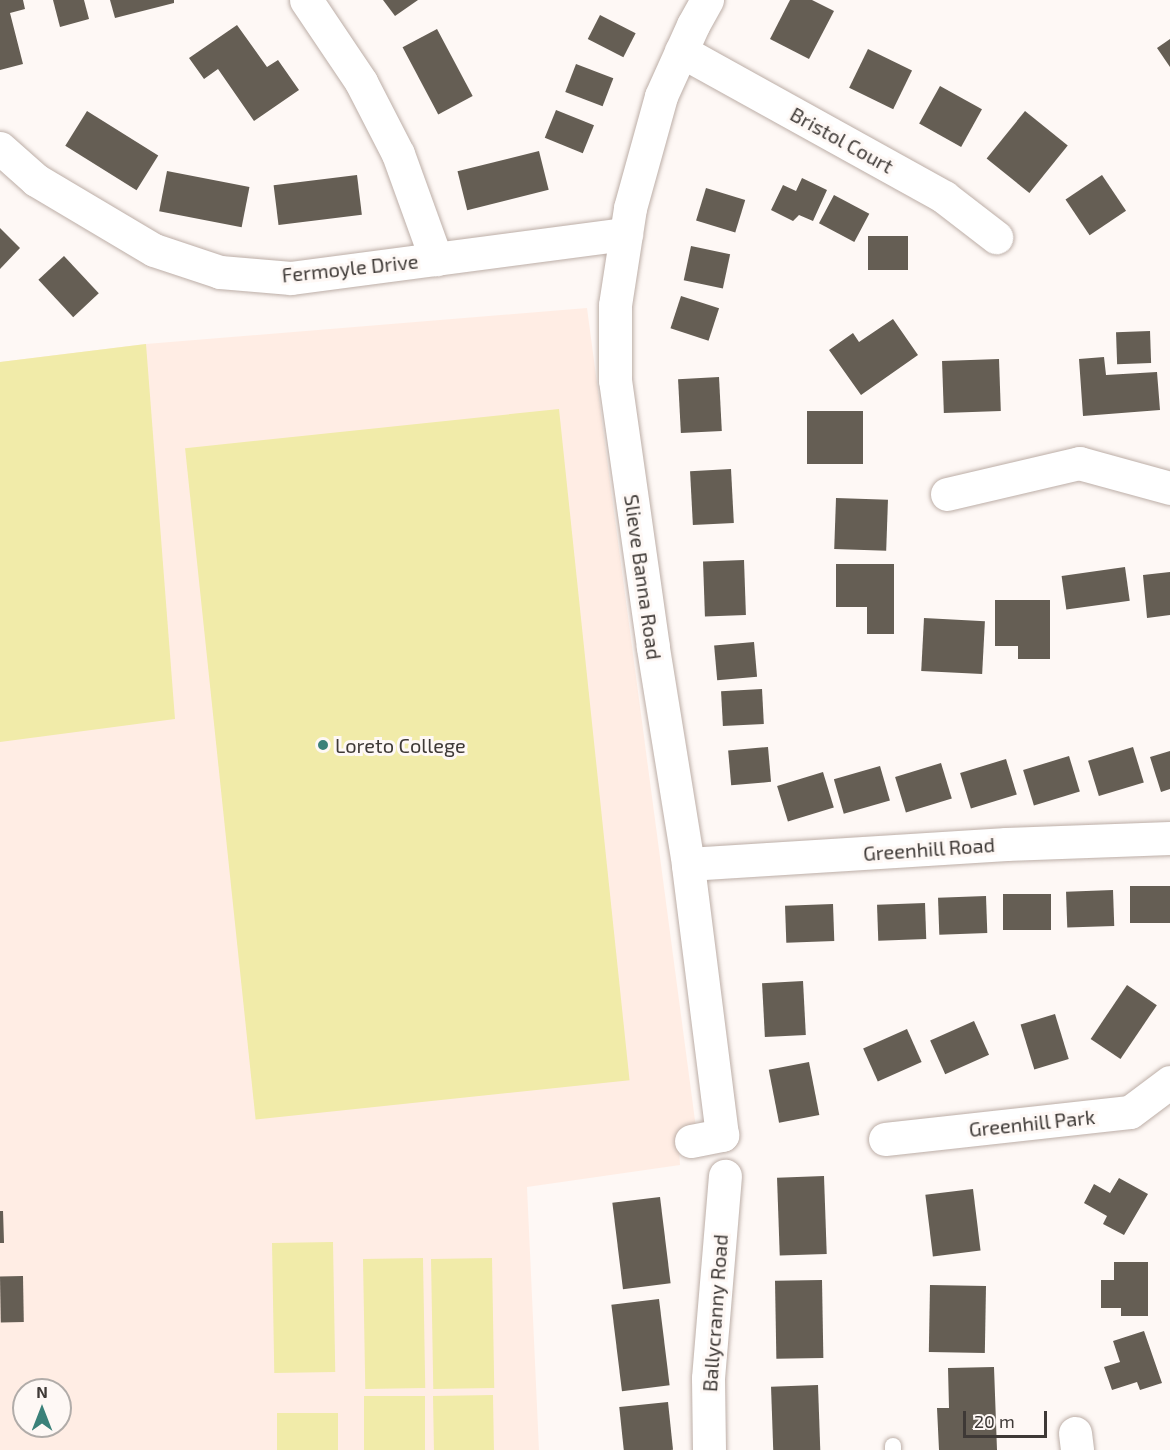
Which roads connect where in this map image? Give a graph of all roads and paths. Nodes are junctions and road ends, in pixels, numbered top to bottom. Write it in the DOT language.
graph roads {
  1 [pos="306,0"];
  2 [pos="707,0"];
  3 [pos="681,51"];
  4 [pos="0,148"];
  5 [pos="626,234"];
  6 [pos="996,237"];
  7 [pos="436,259"];
  8 [pos="1170,488"];
  9 [pos="947,494"];
  10 [pos="1170,838"];
  11 [pos="688,864"];
  12 [pos="1170,1082"];
  13 [pos="885,1139"];
  14 [pos="691,1141"];
  15 [pos="725,1176"];
  16 [pos="710,1450"];
  1 -- 7 [label="street"];
  2 -- 3 [label="street, Slieve Banna Road"];
  3 -- 5 [label="street, Slieve Banna Road"];
  3 -- 6 [label="street, Bristol Court"];
  4 -- 7 [label="street, Fermoyle Drive"];
  5 -- 7 [label="street, Fermoyle Drive"];
  5 -- 11 [label="street, Slieve Banna Road"];
  8 -- 9 [label="street"];
  10 -- 11 [label="street, Greenhill Road"];
  11 -- 14 [label="street, Slieve Banna Road"];
  12 -- 13 [label="street, Greenhill Park"];
  15 -- 16 [label="street, Ballycranny Road"];
}
